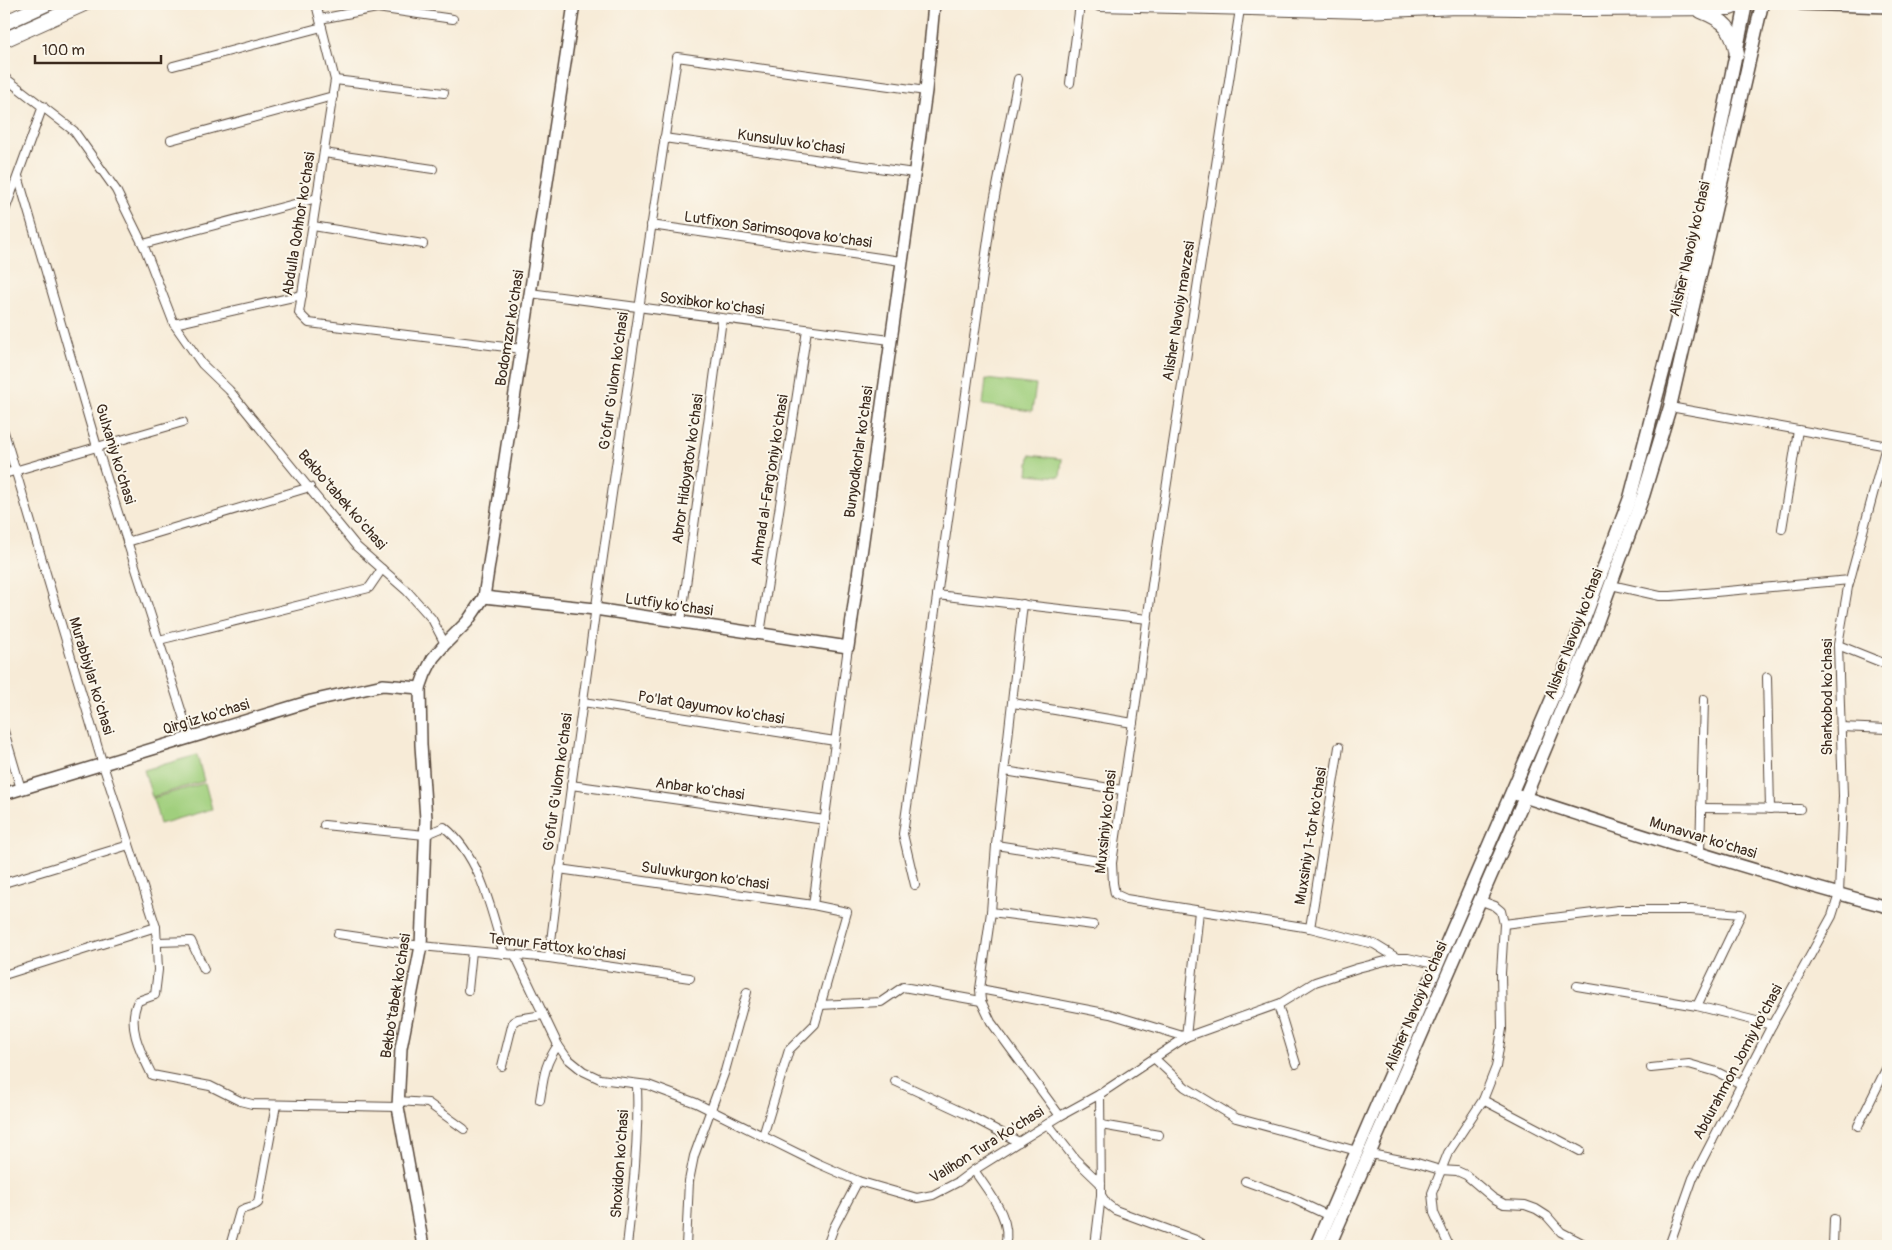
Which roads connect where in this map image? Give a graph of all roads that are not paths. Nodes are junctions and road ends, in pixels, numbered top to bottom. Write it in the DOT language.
graph roads {
  1 [pos="46,4"];
  2 [pos="84,4"];
  3 [pos="316,4"];
  4 [pos="574,4"];
  5 [pos="934,4"];
  6 [pos="1080,4"];
  7 [pos="1100,4"];
  8 [pos="1740,4"];
  9 [pos="1746,4"];
  10 [pos="1762,4"];
  11 [pos="1801,4"];
  12 [pos="1691,7"];
  13 [pos="1888,7"];
  14 [pos="1240,8"];
  15 [pos="453,18"];
  16 [pos="4,23"];
  17 [pos="321,23"];
  18 [pos="4,40"];
  19 [pos="1737,54"];
  20 [pos="173,66"];
  21 [pos="4,77"];
  22 [pos="1018,79"];
  23 [pos="335,80"];
  24 [pos="1070,83"];
  25 [pos="926,90"];
  26 [pos="444,93"];
  27 [pos="333,96"];
  28 [pos="43,106"];
  29 [pos="664,138"];
  30 [pos="171,140"];
  31 [pos="324,153"];
  32 [pos="433,169"];
  33 [pos="914,174"];
  34 [pos="18,176"];
  35 [pos="317,198"];
  36 [pos="4,213"];
  37 [pos="313,226"];
  38 [pos="651,226"];
  39 [pos="143,244"];
  40 [pos="424,244"];
  41 [pos="901,261"];
  42 [pos="530,293"];
  43 [pos="302,295"];
  44 [pos="638,308"];
  45 [pos="722,319"];
  46 [pos="174,324"];
  47 [pos="807,330"];
  48 [pos="890,340"];
  49 [pos="522,349"];
  50 [pos="1670,407"];
  51 [pos="183,422"];
  52 [pos="1798,430"];
  53 [pos="4,432"];
  54 [pos="1887,446"];
  55 [pos="97,447"];
  56 [pos="15,471"];
  57 [pos="4,474"];
  58 [pos="310,487"];
  59 [pos="1782,529"];
  60 [pos="127,542"];
  61 [pos="382,569"];
  62 [pos="1850,580"];
  63 [pos="1611,585"];
  64 [pos="937,595"];
  65 [pos="484,597"];
  66 [pos="1023,604"];
  67 [pos="596,610"];
  68 [pos="1148,619"];
  69 [pos="681,622"];
  70 [pos="760,634"];
  71 [pos="158,640"];
  72 [pos="445,644"];
  73 [pos="1838,645"];
  74 [pos="848,647"];
  75 [pos="1888,665"];
  76 [pos="1767,677"];
  77 [pos="420,688"];
  78 [pos="1704,700"];
  79 [pos="583,702"];
  80 [pos="1013,702"];
  81 [pos="1133,723"];
  82 [pos="1841,727"];
  83 [pos="1888,729"];
  84 [pos="4,731"];
  85 [pos="190,738"];
  86 [pos="836,741"];
  87 [pos="1339,747"];
  88 [pos="102,764"];
  89 [pos="1006,771"];
  90 [pos="571,785"];
  91 [pos="21,789"];
  92 [pos="1122,790"];
  93 [pos="1512,793"];
  94 [pos="4,794"];
  95 [pos="1525,797"];
  96 [pos="1701,808"];
  97 [pos="1770,809"];
  98 [pos="1800,809"];
  99 [pos="825,820"];
  100 [pos="324,825"];
  101 [pos="425,835"];
  102 [pos="129,845"];
  103 [pos="996,845"];
  104 [pos="1700,853"];
  105 [pos="1112,863"];
  106 [pos="559,870"];
  107 [pos="4,883"];
  108 [pos="915,885"];
  109 [pos="1839,894"];
  110 [pos="1479,900"];
  111 [pos="813,905"];
  112 [pos="1888,907"];
  113 [pos="1199,911"];
  114 [pos="991,912"];
  115 [pos="1504,924"];
  116 [pos="1093,925"];
  117 [pos="156,927"];
  118 [pos="1310,928"];
  119 [pos="338,934"];
  120 [pos="157,942"];
  121 [pos="421,946"];
  122 [pos="472,951"];
  123 [pos="504,954"];
  124 [pos="515,955"];
  125 [pos="549,958"];
  126 [pos="1397,958"];
  127 [pos="1438,965"];
  128 [pos="204,968"];
  129 [pos="4,975"];
  130 [pos="690,978"];
  131 [pos="1577,986"];
  132 [pos="980,989"];
  133 [pos="468,990"];
  134 [pos="747,992"];
  135 [pos="981,1001"];
  136 [pos="820,1005"];
  137 [pos="1278,1005"];
  138 [pos="1697,1006"];
  139 [pos="543,1015"];
  140 [pos="1772,1025"];
  141 [pos="1186,1037"];
  142 [pos="558,1045"];
  143 [pos="1154,1058"];
  144 [pos="1296,1064"];
  145 [pos="1888,1065"];
  146 [pos="502,1066"];
  147 [pos="1651,1068"];
  148 [pos="894,1080"];
  149 [pos="637,1084"];
  150 [pos="1741,1084"];
  151 [pos="1100,1094"];
  152 [pos="540,1100"];
  153 [pos="1483,1100"];
  154 [pos="398,1104"];
  155 [pos="276,1105"];
  156 [pos="710,1110"];
  157 [pos="1060,1116"];
  158 [pos="1048,1124"];
  159 [pos="1100,1125"];
  160 [pos="1858,1126"];
  161 [pos="464,1129"];
  162 [pos="1159,1135"];
  163 [pos="764,1136"];
  164 [pos="1019,1142"];
  165 [pos="1580,1151"];
  166 [pos="1364,1152"];
  167 [pos="974,1170"];
  168 [pos="1440,1170"];
  169 [pos="858,1181"];
  170 [pos="1245,1181"];
  171 [pos="1101,1184"];
  172 [pos="1101,1196"];
  173 [pos="1329,1216"];
  174 [pos="1834,1218"];
  175 [pos="230,1246"];
  176 [pos="423,1246"];
  177 [pos="627,1246"];
  178 [pos="686,1246"];
  179 [pos="827,1246"];
  180 [pos="1005,1246"];
  181 [pos="1095,1246"];
  182 [pos="1206,1246"];
  183 [pos="1316,1246"];
  184 [pos="1329,1246"];
  185 [pos="1449,1246"];
  186 [pos="1588,1246"];
  187 [pos="1669,1246"];
  188 [pos="1834,1246"];
  1 -- 16 [label="highway"];
  2 -- 18 [label="highway"];
  3 -- 17 [label="street, Abdulla Qohhor ko'chasi"];
  4 -- 42 [label="main road, Bodomzor ko'chasi"];
  5 -- 25 [label="main road, Bunyodkorlar ko'chasi"];
  6 -- 24 [label="street"];
  7 -- 14 [label="highway"];
  8 -- 12 [label="highway"];
  9 -- 19 [label="main road, Alisher Navoiy ko'chasi"];
  10 -- 50 [label="main road, Alisher Navoiy ko'chasi"];
  11 -- 13 [label="main road"];
  12 -- 14 [label="highway"];
  12 -- 19 [label="highway"];
  14 -- 68 [label="street, Alisher Navoiy mavzesi"];
  15 -- 17 [label="street"];
  17 -- 20 [label="street"];
  17 -- 23 [label="street, Abdulla Qohhor ko'chasi"];
  19 -- 93 [label="main road, Alisher Navoiy ko'chasi"];
  21 -- 28 [label="street, Bekbo'tabek ko'chasi"];
  22 -- 64 [label="street"];
  23 -- 26 [label="street"];
  23 -- 27 [label="street, Abdulla Qohhor ko'chasi"];
  25 -- 29 [label="street, G'ofur G'ulom ko'chasi"];
  25 -- 33 [label="main road, Bunyodkorlar ko'chasi"];
  27 -- 30 [label="street"];
  27 -- 31 [label="street, Abdulla Qohhor ko'chasi"];
  28 -- 34 [label="street"];
  28 -- 39 [label="street, Bekbo'tabek ko'chasi"];
  29 -- 33 [label="street, Kunsuluv ko'chasi"];
  29 -- 38 [label="street, G'ofur G'ulom ko'chasi"];
  31 -- 32 [label="street"];
  31 -- 35 [label="street, Abdulla Qohhor ko'chasi"];
  33 -- 41 [label="main road, Bunyodkorlar ko'chasi"];
  34 -- 36 [label="street"];
  34 -- 55 [label="street, Gulxaniy ko'chasi"];
  35 -- 37 [label="street, Abdulla Qohhor ko'chasi"];
  35 -- 39 [label="street"];
  37 -- 40 [label="street"];
  37 -- 43 [label="street, Abdulla Qohhor ko'chasi"];
  38 -- 41 [label="street, Lutfixon Sarimsoqova ko'chasi"];
  38 -- 44 [label="street, G'ofur G'ulom ko'chasi"];
  39 -- 46 [label="street, Bekbo'tabek ko'chasi"];
  41 -- 48 [label="main road, Bunyodkorlar ko'chasi"];
  42 -- 44 [label="street, Soxibkor ko'chasi"];
  42 -- 49 [label="main road, Bodomzor ko'chasi"];
  43 -- 46 [label="street"];
  43 -- 49 [label="street, Abdulla Qohhor ko'chasi"];
  44 -- 45 [label="street, Soxibkor ko'chasi"];
  44 -- 67 [label="street, G'ofur G'ulom ko'chasi"];
  45 -- 47 [label="street, Soxibkor ko'chasi"];
  45 -- 69 [label="street, Abror Hidoyatov ko'chasi"];
  46 -- 58 [label="street, Bekbo'tabek ko'chasi"];
  47 -- 48 [label="street, Soxibkor ko'chasi"];
  47 -- 70 [label="street, Ahmad al-Farg'oniy ko'chasi"];
  48 -- 74 [label="main road, Bunyodkorlar ko'chasi"];
  49 -- 65 [label="main road, Bodomzor ko'chasi"];
  50 -- 52 [label="street"];
  50 -- 63 [label="main road, Alisher Navoiy ko'chasi"];
  51 -- 55 [label="street"];
  52 -- 54 [label="street"];
  52 -- 59 [label="street"];
  53 -- 56 [label="street, Murabbiylar ko'chasi"];
  54 -- 62 [label="street, Sharkobod ko'chasi"];
  55 -- 56 [label="street"];
  55 -- 60 [label="street, Gulxaniy ko'chasi"];
  56 -- 57 [label="street"];
  56 -- 88 [label="street, Murabbiylar ko'chasi"];
  58 -- 60 [label="street"];
  58 -- 61 [label="street, Bekbo'tabek ko'chasi"];
  60 -- 71 [label="street, Gulxaniy ko'chasi"];
  61 -- 71 [label="street"];
  61 -- 72 [label="street, Bekbo'tabek ko'chasi"];
  62 -- 63 [label="street"];
  62 -- 73 [label="street, Sharkobod ko'chasi"];
  63 -- 95 [label="main road, Alisher Navoiy ko'chasi"];
  64 -- 66 [label="street"];
  64 -- 108 [label="street"];
  65 -- 67 [label="main road, Lutfiy ko'chasi"];
  65 -- 72 [label="main road, Bodomzor ko'chasi"];
  66 -- 68 [label="street"];
  66 -- 80 [label="street"];
  67 -- 69 [label="main road, Lutfiy ko'chasi"];
  67 -- 79 [label="street, G'ofur G'ulom ko'chasi"];
  68 -- 81 [label="street, Muxsiniy ko'chasi"];
  69 -- 70 [label="main road, Lutfiy ko'chasi"];
  70 -- 74 [label="main road, Lutfiy ko'chasi"];
  71 -- 85 [label="street, Gulxaniy ko'chasi"];
  72 -- 77 [label="main road, Bekbo'tabek ko'chasi"];
  73 -- 75 [label="street"];
  73 -- 82 [label="street, Sharkobod ko'chasi"];
  74 -- 86 [label="street, Bunyodkorlar ko'chasi"];
  76 -- 97 [label="street"];
  77 -- 85 [label="main road, Qirg'iz ko'chasi"];
  77 -- 101 [label="main road, Bekbo'tabek ko'chasi"];
  78 -- 96 [label="street"];
  79 -- 86 [label="street, Po'lat Qayumov ko'chasi"];
  79 -- 90 [label="street, G'ofur G'ulom ko'chasi"];
  80 -- 81 [label="street"];
  80 -- 89 [label="street"];
  81 -- 92 [label="street, Muxsiniy ko'chasi"];
  82 -- 83 [label="street"];
  82 -- 109 [label="street, Sharkobod ko'chasi"];
  84 -- 91 [label="street"];
  85 -- 88 [label="main road, Qirg'iz ko'chasi"];
  86 -- 99 [label="street, Bunyodkorlar ko'chasi"];
  87 -- 118 [label="street, Muxsiniy 1-tor ko'chasi"];
  88 -- 91 [label="main road, Qirg'iz ko'chasi"];
  88 -- 102 [label="street, Murabbiylar ko'chasi"];
  89 -- 92 [label="street"];
  89 -- 103 [label="street"];
  90 -- 99 [label="street, Anbar ko'chasi"];
  90 -- 106 [label="street, G'ofur G'ulom ko'chasi"];
  91 -- 94 [label="main road, Qirg'iz ko'chasi"];
  92 -- 105 [label="street, Muxsiniy ko'chasi"];
  93 -- 95 [label="main road, Munavvar ko'chasi"];
  93 -- 127 [label="main road, Alisher Navoiy ko'chasi"];
  95 -- 104 [label="main road, Munavvar ko'chasi"];
  95 -- 110 [label="main road, Alisher Navoiy ko'chasi"];
  96 -- 97 [label="street"];
  96 -- 104 [label="street"];
  97 -- 98 [label="street"];
  99 -- 111 [label="street, Bunyodkorlar ko'chasi"];
  100 -- 101 [label="street"];
  101 -- 121 [label="main road, Bekbo'tabek ko'chasi"];
  101 -- 123 [label="street"];
  102 -- 107 [label="street"];
  102 -- 117 [label="street, Murabbiylar ko'chasi"];
  103 -- 105 [label="street"];
  103 -- 114 [label="street"];
  104 -- 109 [label="main road, Munavvar ko'chasi"];
  105 -- 113 [label="street, Muxsiniy ko'chasi"];
  106 -- 111 [label="street, Suluvkurgon ko'chasi"];
  106 -- 125 [label="street, G'ofur G'ulom ko'chasi"];
  109 -- 112 [label="main road, Munavvar ko'chasi"];
  109 -- 140 [label="street, Abdurahmon Jomiy ko'chasi"];
  110 -- 115 [label="street"];
  110 -- 166 [label="main road, Alisher Navoiy ko'chasi"];
  111 -- 136 [label="street, Suluvkurgon ko'chasi"];
  113 -- 118 [label="street, Muxsiniy ko'chasi"];
  113 -- 141 [label="street"];
  114 -- 116 [label="street"];
  114 -- 132 [label="street"];
  115 -- 138 [label="street"];
  115 -- 153 [label="street"];
  117 -- 120 [label="street, Murabbiylar ko'chasi"];
  117 -- 129 [label="street"];
  118 -- 126 [label="street, Muxsiniy ko'chasi"];
  119 -- 121 [label="street, Temur Fattox ko'chasi"];
  120 -- 128 [label="street"];
  120 -- 155 [label="street, Murabbiylar ko'chasi"];
  121 -- 122 [label="street, Temur Fattox ko'chasi"];
  121 -- 154 [label="main road, Bekbo'tabek ko'chasi"];
  122 -- 123 [label="street, Temur Fattox ko'chasi"];
  122 -- 133 [label="street"];
  123 -- 124 [label="street, Temur Fattox ko'chasi"];
  124 -- 125 [label="street, Temur Fattox ko'chasi"];
  124 -- 139 [label="street, Valihon Tura Ko'chasi"];
  125 -- 130 [label="street, Temur Fattox ko'chasi"];
  126 -- 127 [label="street, Valihon Tura Ko'chasi"];
  126 -- 137 [label="street, Valihon Tura Ko'chasi"];
  127 -- 166 [label="main road, Alisher Navoiy ko'chasi"];
  131 -- 138 [label="street"];
  132 -- 135 [label="street"];
  132 -- 141 [label="street"];
  134 -- 156 [label="street"];
  135 -- 136 [label="street"];
  135 -- 157 [label="street"];
  136 -- 163 [label="street"];
  137 -- 141 [label="street, Valihon Tura Ko'chasi"];
  137 -- 144 [label="street"];
  138 -- 140 [label="street"];
  139 -- 142 [label="street, Valihon Tura Ko'chasi"];
  139 -- 146 [label="street"];
  140 -- 150 [label="street, Abdurahmon Jomiy ko'chasi"];
  141 -- 143 [label="street, Valihon Tura Ko'chasi"];
  142 -- 149 [label="street, Valihon Tura Ko'chasi"];
  142 -- 152 [label="street"];
  143 -- 151 [label="street, Valihon Tura Ko'chasi"];
  143 -- 166 [label="street"];
  145 -- 160 [label="street"];
  147 -- 150 [label="street"];
  148 -- 164 [label="street"];
  149 -- 156 [label="street, Valihon Tura Ko'chasi"];
  149 -- 177 [label="street, Shoxidon ko'chasi"];
  150 -- 187 [label="street, Abdurahmon Jomiy ko'chasi"];
  151 -- 157 [label="street, Valihon Tura Ko'chasi"];
  151 -- 159 [label="street"];
  153 -- 165 [label="street"];
  153 -- 168 [label="street"];
  154 -- 155 [label="street"];
  154 -- 161 [label="street"];
  154 -- 176 [label="main road, Bekbo'tabek ko'chasi"];
  155 -- 175 [label="street"];
  156 -- 163 [label="street, Valihon Tura Ko'chasi"];
  156 -- 178 [label="street"];
  157 -- 158 [label="street, Valihon Tura Ko'chasi"];
  158 -- 164 [label="street, Valihon Tura Ko'chasi"];
  158 -- 171 [label="street"];
  159 -- 162 [label="street"];
  159 -- 171 [label="street"];
  163 -- 169 [label="street, Valihon Tura Ko'chasi"];
  164 -- 167 [label="street, Valihon Tura Ko'chasi"];
  166 -- 168 [label="street"];
  166 -- 173 [label="main road, Alisher Navoiy ko'chasi"];
  166 -- 184 [label="main road, Alisher Navoiy ko'chasi"];
  167 -- 169 [label="street, Valihon Tura Ko'chasi"];
  167 -- 180 [label="street"];
  168 -- 185 [label="street"];
  168 -- 186 [label="street"];
  169 -- 179 [label="street"];
  170 -- 173 [label="street"];
  171 -- 172 [label="street"];
  172 -- 181 [label="street"];
  172 -- 182 [label="street"];
  173 -- 183 [label="main road, Alisher Navoiy ko'chasi"];
  174 -- 188 [label="street"];
}
